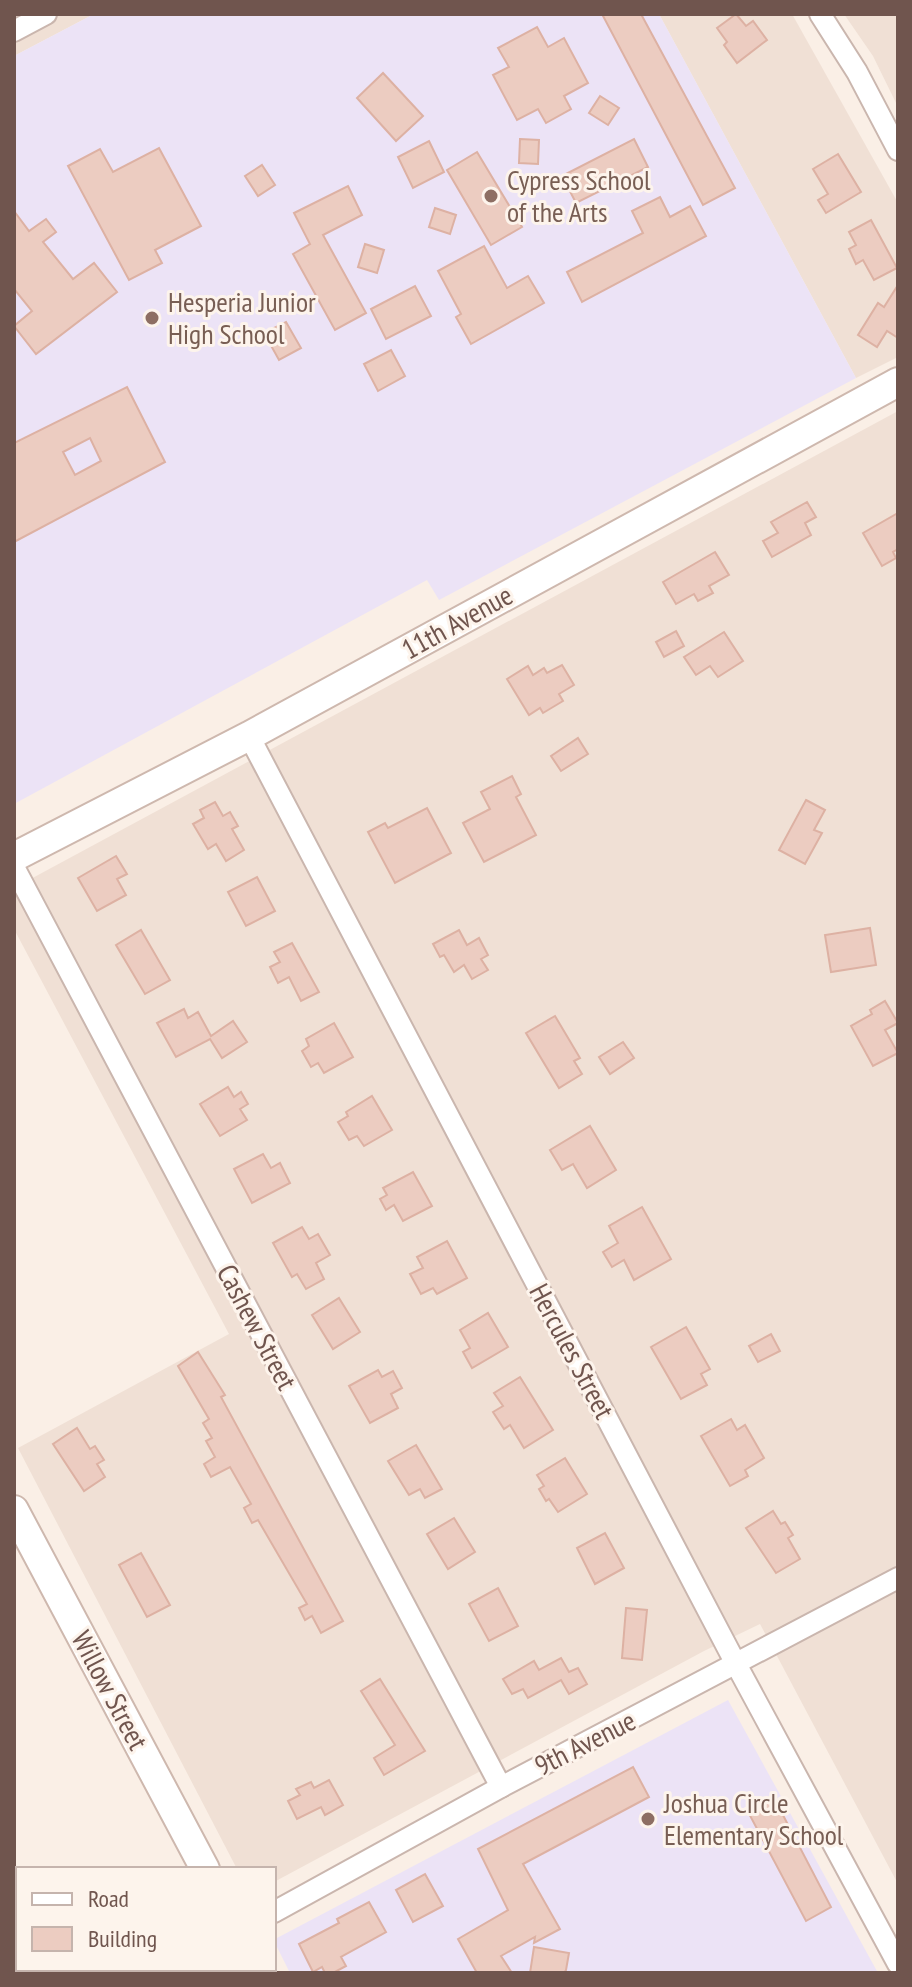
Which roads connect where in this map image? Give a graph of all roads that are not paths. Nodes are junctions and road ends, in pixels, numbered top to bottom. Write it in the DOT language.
graph roads {
  1 [pos="46,14"];
  2 [pos="820,14"];
  3 [pos="14,31"];
  4 [pos="898,150"];
  5 [pos="898,382"];
  6 [pos="249,736"];
  7 [pos="14,857"];
  8 [pos="14,867"];
  9 [pos="14,1510"];
  10 [pos="898,1578"];
  11 [pos="736,1664"];
  12 [pos="501,1787"];
  13 [pos="204,1867"];
  14 [pos="276,1911"];
  15 [pos="898,1964"];
  1 -- 3 [label="street"];
  2 -- 4 [label="street"];
  5 -- 6 [label="main road, 11th Avenue"];
  6 -- 7 [label="main road, 11th Avenue"];
  6 -- 11 [label="street, Hercules Street"];
  8 -- 12 [label="street, Cashew Street"];
  9 -- 13 [label="main road, Willow Street"];
  10 -- 11 [label="street, 9th Avenue"];
  11 -- 12 [label="street, 9th Avenue"];
  11 -- 15 [label="street, Hercules Street"];
  12 -- 14 [label="street, 9th Avenue"];
}
